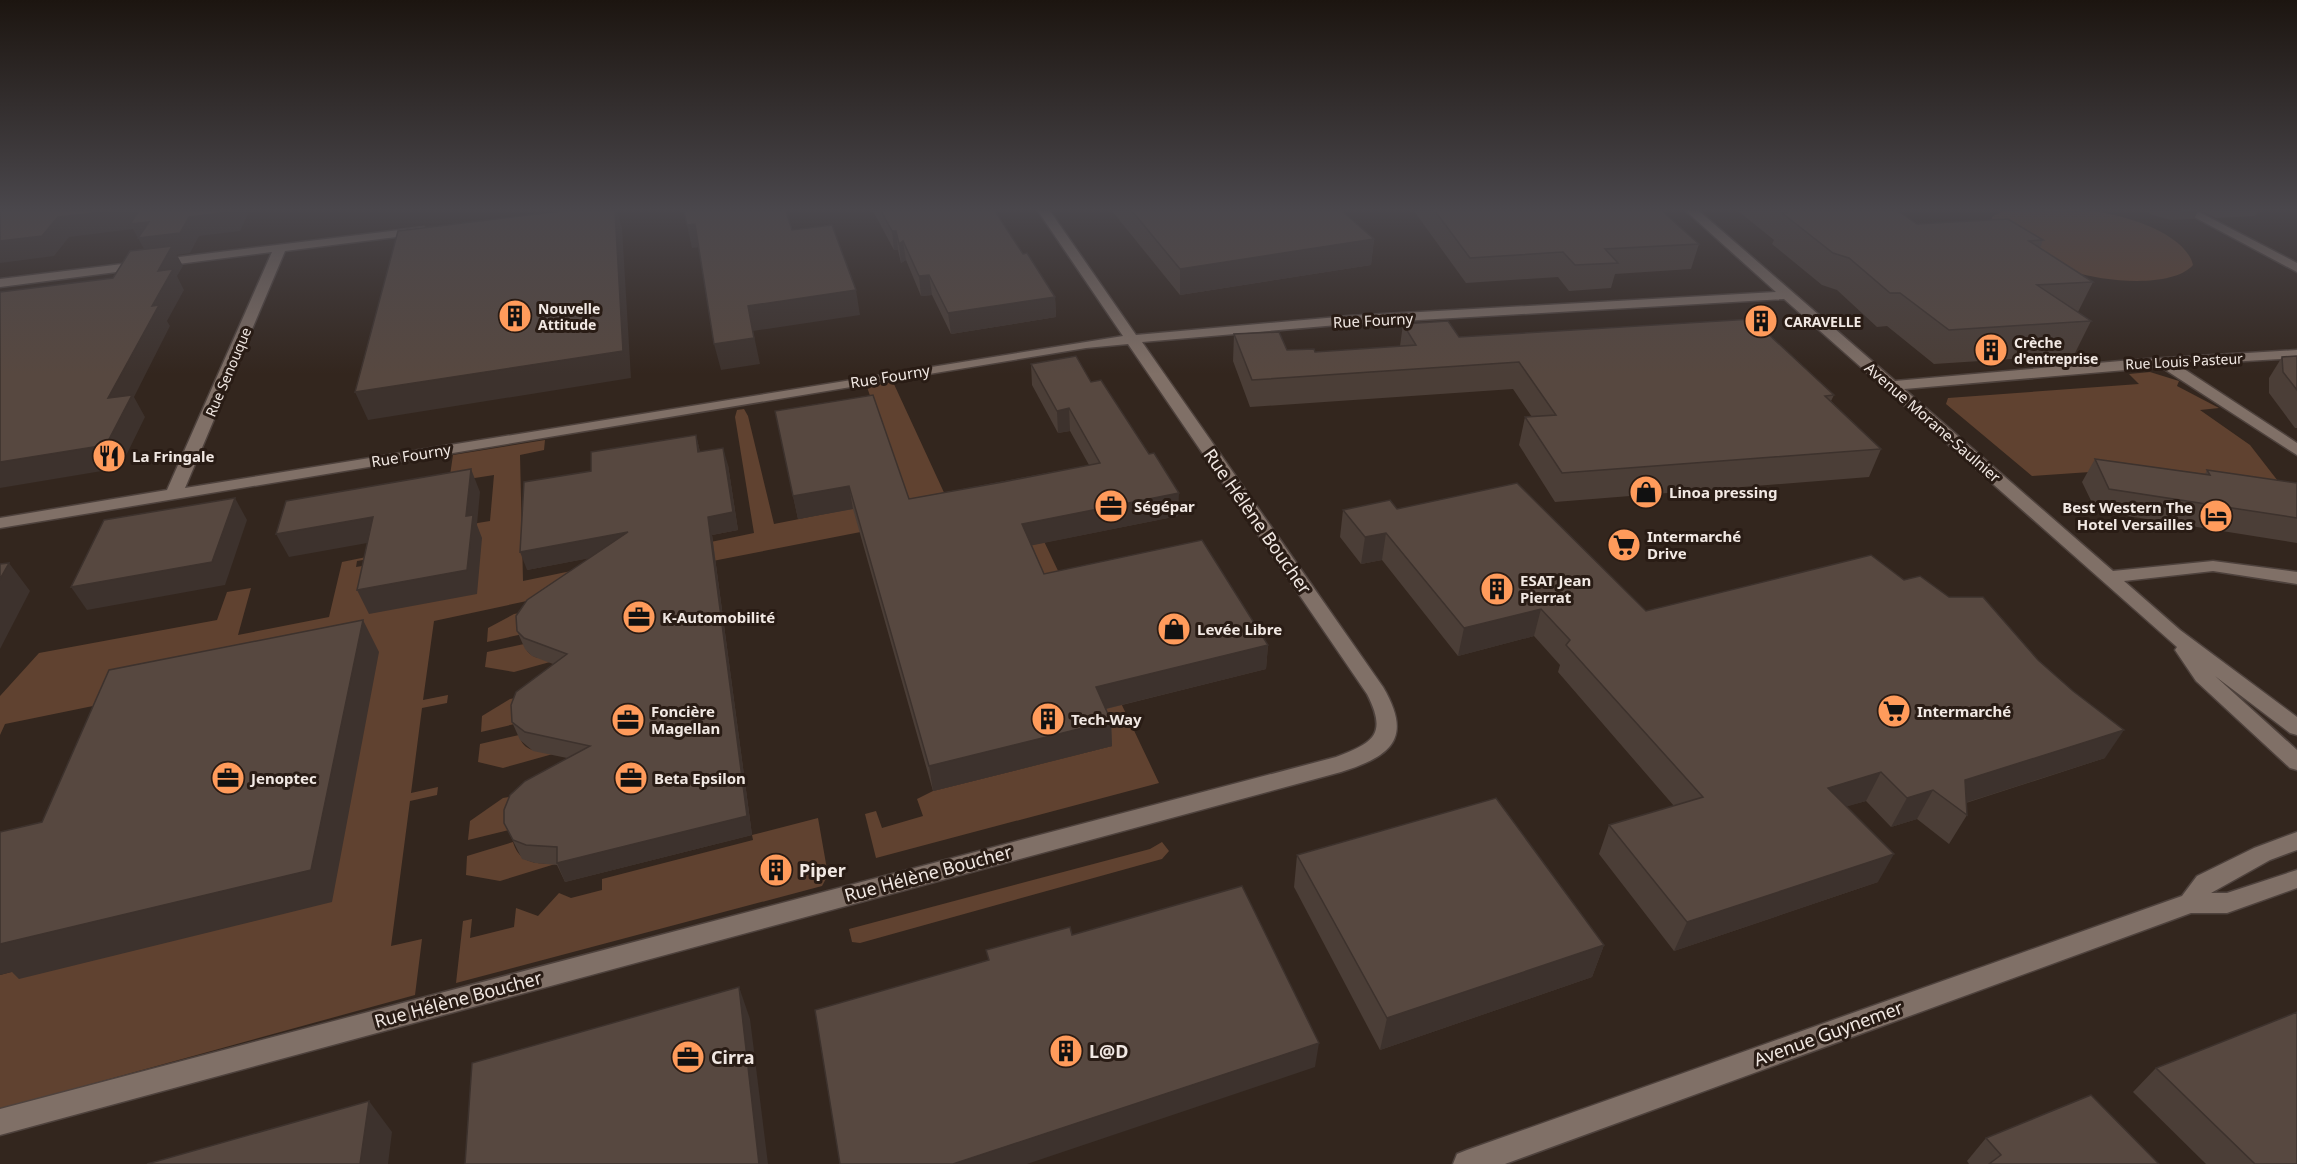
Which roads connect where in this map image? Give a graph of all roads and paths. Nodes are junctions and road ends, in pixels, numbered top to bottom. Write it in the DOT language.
graph roads {
  1 [pos="146,265"];
  2 [pos="273,265"];
  3 [pos="1081,265"];
  4 [pos="1753,265"];
  5 [pos="0,283"];
  6 [pos="1788,296"];
  7 [pos="1131,339"];
  8 [pos="2297,354"];
  9 [pos="2278,355"];
  10 [pos="2165,363"];
  11 [pos="2297,367"];
  12 [pos="1891,386"];
  13 [pos="2297,450"];
  14 [pos="174,494"];
  15 [pos="0,523"];
  16 [pos="2110,577"];
  17 [pos="2297,578"];
  18 [pos="2173,634"];
  19 [pos="2297,728"];
  20 [pos="2297,762"];
  21 [pos="2297,841"];
  22 [pos="2297,879"];
  23 [pos="2190,903"];
  24 [pos="0,1122"];
  25 [pos="1467,1164"];
  1 -- 5 [label="street"];
  2 -- 14 [label="street, Rue Senouque"];
  3 -- 7 [label="street, Rue Hélène Boucher"];
  4 -- 6 [label="street, Avenue Morane-Saulnier"];
  6 -- 7 [label="street, Rue Fourny"];
  6 -- 12 [label="street, Avenue Morane-Saulnier"];
  7 -- 14 [label="street, Rue Fourny"];
  7 -- 24 [label="street, Rue Hélène Boucher"];
  8 -- 9 [label="street, Rue Louis Pasteur"];
  9 -- 10 [label="street, Rue Louis Pasteur"];
  9 -- 11 [label="street"];
  10 -- 12 [label="street, Rue Louis Pasteur"];
  10 -- 13 [label="street"];
  12 -- 16 [label="street, Avenue Morane-Saulnier"];
  14 -- 15 [label="street, Rue Fourny"];
  16 -- 17 [label="street"];
  16 -- 18 [label="street, Avenue Morane-Saulnier"];
  18 -- 19 [label="street, Avenue Morane-Saulnier"];
  18 -- 20 [label="street, Avenue Morane-Saulnier"];
  21 -- 23 [label="street, Avenue Guynemer"];
  22 -- 23 [label="street, Avenue Guynemer"];
  23 -- 25 [label="street, Avenue Guynemer"];
}
